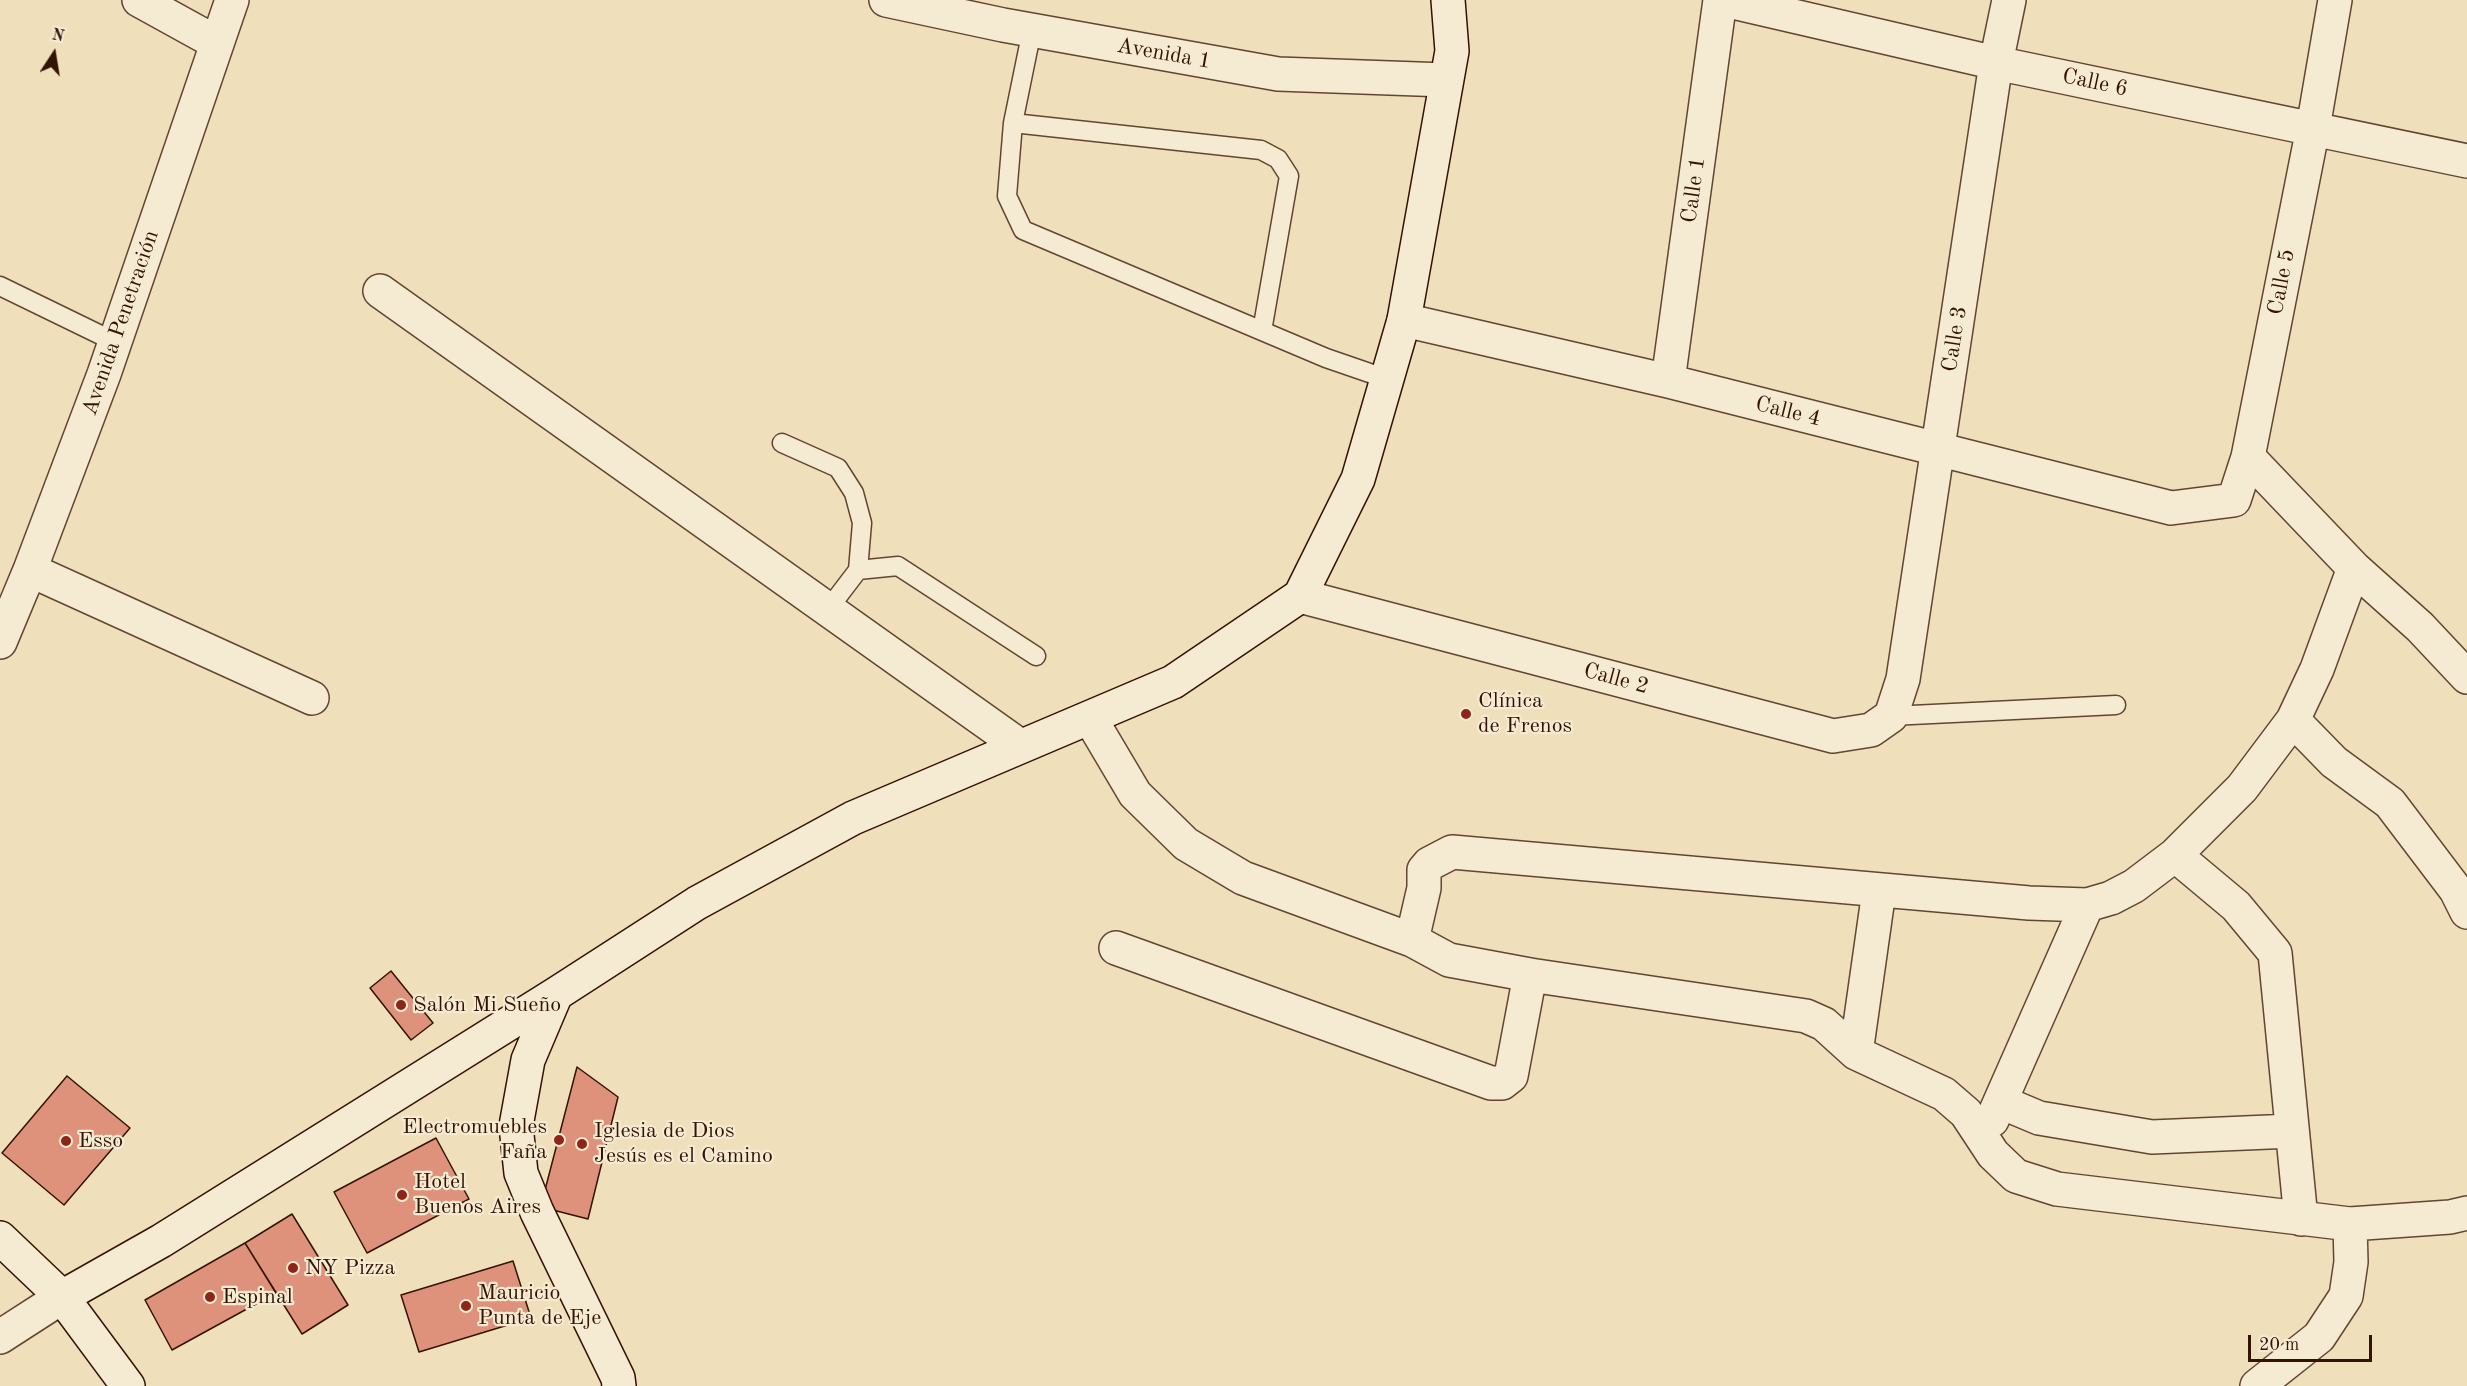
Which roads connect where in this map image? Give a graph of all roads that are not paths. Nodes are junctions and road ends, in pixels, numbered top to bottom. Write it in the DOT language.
graph roads {
  1 [pos="139,0"];
  2 [pos="232,0"];
  3 [pos="886,0"];
  4 [pos="1448,0"];
  5 [pos="1719,0"];
  6 [pos="1724,0"];
  7 [pos="2009,0"];
  8 [pos="2335,0"];
  9 [pos="1014,18"];
  10 [pos="217,43"];
  11 [pos="1996,63"];
  12 [pos="1446,80"];
  13 [pos="1013,123"];
  14 [pos="2313,129"];
  15 [pos="2467,161"];
  16 [pos="0,286"];
  17 [pos="380,291"];
  18 [pos="1404,320"];
  19 [pos="1262,331"];
  20 [pos="115,342"];
  21 [pos="1387,379"];
  22 [pos="1668,381"];
  23 [pos="782,443"];
  24 [pos="1938,450"];
  25 [pos="2248,457"];
  26 [pos="2171,508"];
  27 [pos="2354,568"];
  28 [pos="30,570"];
  29 [pos="858,570"];
  30 [pos="1300,596"];
  31 [pos="829,608"];
  32 [pos="3,628"];
  33 [pos="1035,656"];
  34 [pos="2467,677"];
  35 [pos="312,698"];
  36 [pos="2116,705"];
  37 [pos="1891,716"];
  38 [pos="1090,718"];
  39 [pos="2293,720"];
  40 [pos="1020,746"];
  41 [pos="2175,855"];
  42 [pos="1879,891"];
  43 [pos="2088,905"];
  44 [pos="2467,912"];
  45 [pos="1412,940"];
  46 [pos="1116,948"];
  47 [pos="1530,975"];
  48 [pos="556,994"];
  49 [pos="1856,1053"];
  50 [pos="2001,1102"];
  51 [pos="2292,1131"];
  52 [pos="1984,1140"];
  53 [pos="2467,1213"];
  54 [pos="2301,1219"];
  55 [pos="2350,1224"];
  56 [pos="0,1238"];
  57 [pos="62,1297"];
  58 [pos="0,1336"];
  59 [pos="128,1386"];
  60 [pos="619,1386"];
  61 [pos="2256,1386"];
  1 -- 10 [label="street"];
  2 -- 10 [label="street, Avenida Penetración"];
  3 -- 9 [label="street, Avenida 1"];
  4 -- 12 [label="street"];
  5 -- 22 [label="street, Calle 1"];
  6 -- 11 [label="street, Calle 6"];
  7 -- 11 [label="street, Calle 3"];
  8 -- 14 [label="street, Calle 5"];
  9 -- 12 [label="street, Avenida 1"];
  9 -- 13 [label="lane"];
  10 -- 20 [label="street, Avenida Penetración"];
  11 -- 14 [label="street, Calle 6"];
  11 -- 24 [label="street, Calle 3"];
  12 -- 18 [label="street"];
  13 -- 19 [label="lane"];
  13 -- 19 [label="lane"];
  14 -- 15 [label="street, Calle 6"];
  14 -- 25 [label="street, Calle 5"];
  16 -- 20 [label="lane"];
  17 -- 31 [label="street"];
  18 -- 21 [label="street"];
  18 -- 22 [label="street, Calle 4"];
  19 -- 21 [label="lane"];
  20 -- 28 [label="street, Avenida Penetración"];
  21 -- 30 [label="street"];
  22 -- 24 [label="street, Calle 4"];
  23 -- 29 [label="lane"];
  24 -- 26 [label="street, Calle 4"];
  24 -- 37 [label="street, Calle 3"];
  25 -- 26 [label="street, Calle 5"];
  25 -- 27 [label="street"];
  27 -- 34 [label="street"];
  27 -- 39 [label="street"];
  28 -- 32 [label="street, Avenida Penetración"];
  28 -- 35 [label="street"];
  29 -- 31 [label="lane"];
  29 -- 33 [label="lane"];
  30 -- 37 [label="street, Calle 2"];
  30 -- 38 [label="street"];
  31 -- 40 [label="street"];
  36 -- 37 [label="lane"];
  38 -- 40 [label="street"];
  38 -- 45 [label="street"];
  39 -- 41 [label="street"];
  39 -- 44 [label="street"];
  40 -- 48 [label="street"];
  41 -- 43 [label="street"];
  41 -- 51 [label="street"];
  42 -- 43 [label="street"];
  42 -- 45 [label="street"];
  42 -- 49 [label="street"];
  43 -- 50 [label="street"];
  45 -- 47 [label="street"];
  46 -- 47 [label="street"];
  47 -- 49 [label="street"];
  48 -- 57 [label="street"];
  48 -- 60 [label="street"];
  49 -- 52 [label="street"];
  50 -- 51 [label="street"];
  50 -- 52 [label="street"];
  51 -- 54 [label="street"];
  52 -- 54 [label="street"];
  53 -- 55 [label="street"];
  54 -- 55 [label="street"];
  55 -- 61 [label="street"];
  56 -- 57 [label="street"];
  57 -- 58 [label="street"];
  57 -- 59 [label="street"];
}
